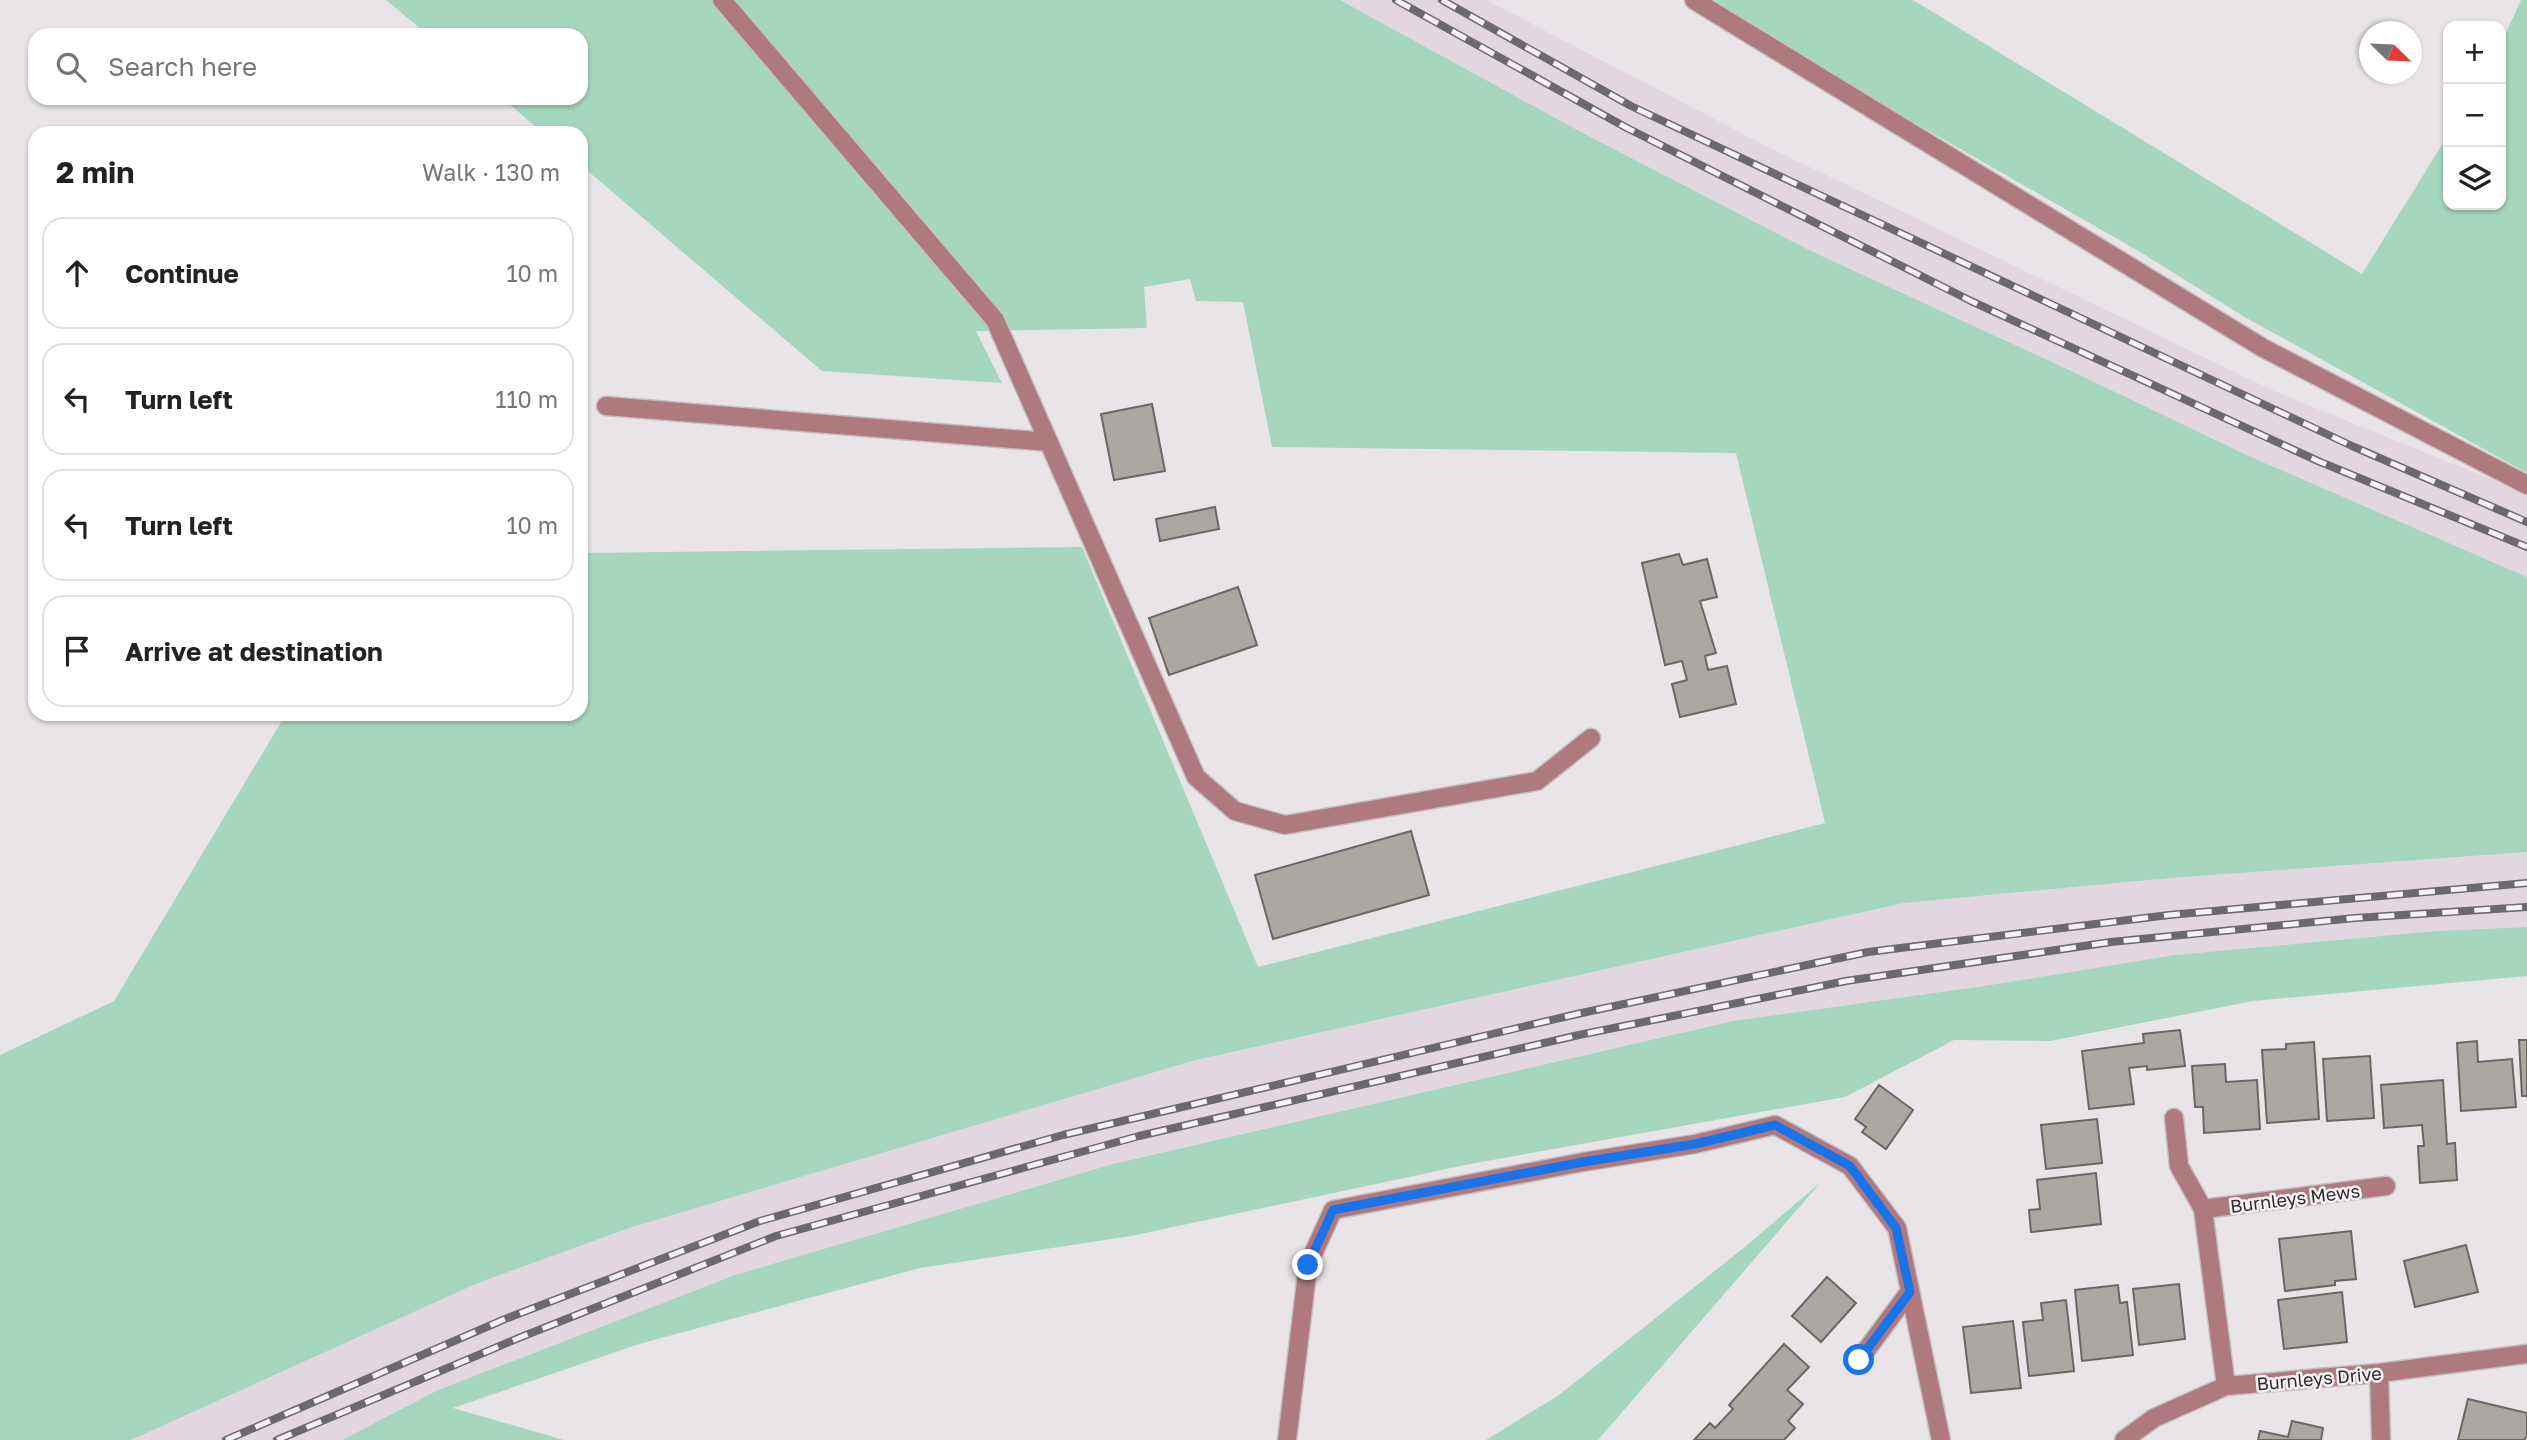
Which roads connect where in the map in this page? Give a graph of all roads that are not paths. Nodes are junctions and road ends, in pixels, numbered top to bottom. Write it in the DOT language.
graph roads {
  1 [pos="722,0"];
  2 [pos="1693,0"];
  3 [pos="606,406"];
  4 [pos="1049,442"];
  5 [pos="2527,485"];
  6 [pos="1591,738"];
  7 [pos="2174,1118"];
  8 [pos="2386,1186"];
  9 [pos="2203,1209"];
  10 [pos="1910,1292"];
  11 [pos="2527,1354"];
  12 [pos="1859,1360"];
  13 [pos="2379,1373"];
  14 [pos="2226,1386"];
  15 [pos="1287,1440"];
  16 [pos="1941,1440"];
  17 [pos="2124,1440"];
  18 [pos="2381,1440"];
  1 -- 4 [label="street"];
  2 -- 5 [label="street"];
  3 -- 4 [label="street"];
  4 -- 6 [label="street"];
  7 -- 9 [label="street"];
  8 -- 9 [label="street, Burnleys Mews"];
  9 -- 14 [label="street"];
  10 -- 12 [label="street"];
  10 -- 15 [label="street"];
  10 -- 16 [label="street"];
  11 -- 13 [label="street, Burnleys Drive"];
  13 -- 14 [label="street, Burnleys Drive"];
  13 -- 18 [label="street"];
  14 -- 17 [label="street, Burnleys Drive"];
}
